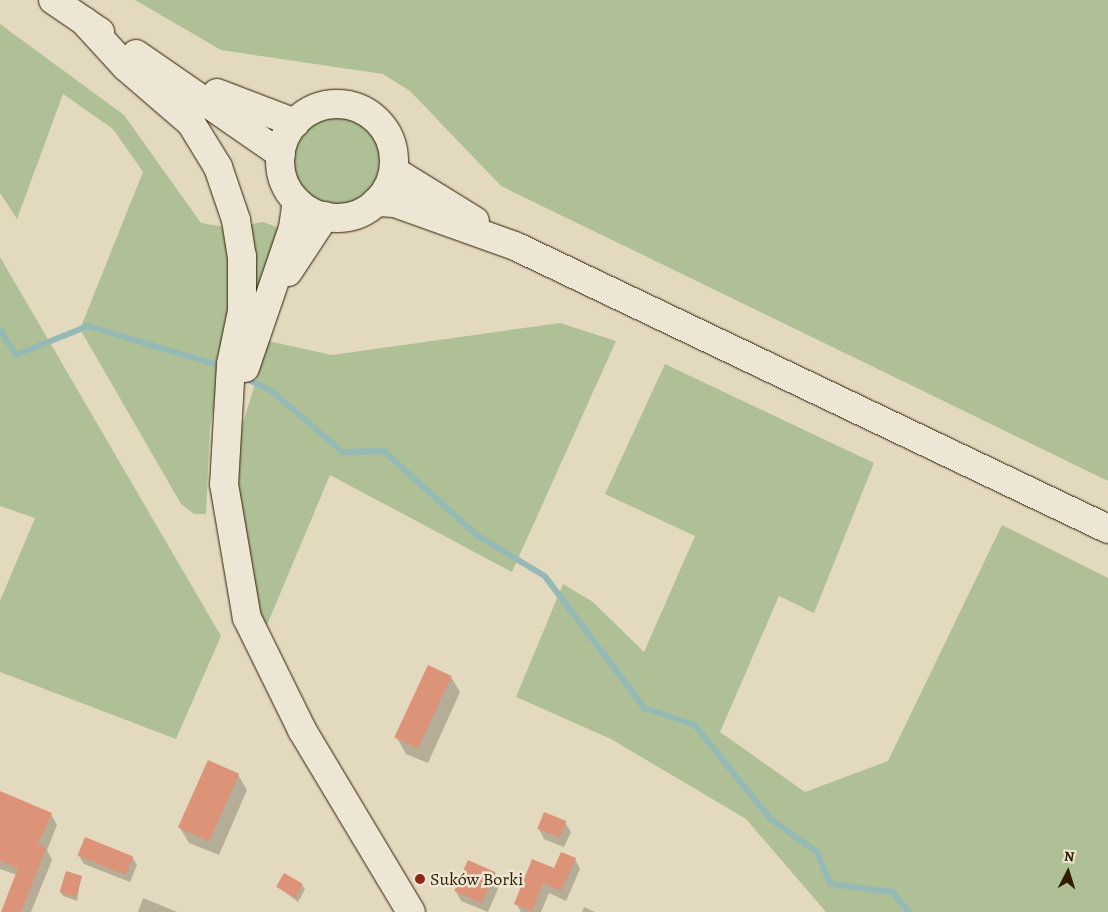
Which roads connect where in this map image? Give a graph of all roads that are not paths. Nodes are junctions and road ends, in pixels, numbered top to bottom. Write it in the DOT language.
graph roads {
  1 [pos="53,0"];
  2 [pos="84,21"];
  3 [pos="159,68"];
  4 [pos="295,123"];
  5 [pos="281,154"];
  6 [pos="394,170"];
  7 [pos="297,200"];
  8 [pos="376,202"];
  9 [pos="325,216"];
  10 [pos="514,246"];
  11 [pos="270,298"];
  12 [pos="237,373"];
  13 [pos="1108,530"];
  14 [pos="411,912"];
  1 -- 2 [label="main road"];
  2 -- 3 [label="main road"];
  2 -- 12 [label="main road"];
  3 -- 4 [label="main road"];
  3 -- 5 [label="main road"];
  4 -- 5 [label="main road"];
  4 -- 6 [label="main road"];
  5 -- 7 [label="main road"];
  6 -- 8 [label="main road"];
  6 -- 10 [label="main road"];
  7 -- 9 [label="main road"];
  7 -- 11 [label="main road"];
  8 -- 9 [label="main road"];
  8 -- 10 [label="main road"];
  9 -- 11 [label="main road"];
  10 -- 13 [label="main road"];
  11 -- 12 [label="main road"];
  12 -- 14 [label="main road"];
}
